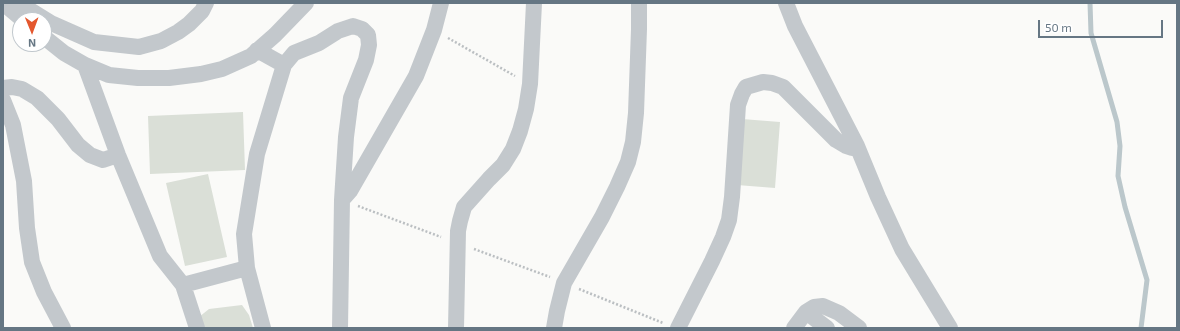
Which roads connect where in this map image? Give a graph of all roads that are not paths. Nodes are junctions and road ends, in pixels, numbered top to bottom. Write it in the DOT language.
graph roads {
  1 [pos="3,3"];
  2 [pos="21,3"];
  3 [pos="206,3"];
  4 [pos="306,3"];
  5 [pos="441,3"];
  6 [pos="534,3"];
  7 [pos="639,3"];
  8 [pos="786,3"];
  9 [pos="14,12"];
  10 [pos="52,43"];
  11 [pos="257,50"];
  12 [pos="85,65"];
  13 [pos="284,65"];
  14 [pos="3,88"];
  15 [pos="3,100"];
  16 [pos="857,146"];
  17 [pos="118,156"];
  18 [pos="342,200"];
  19 [pos="247,268"];
  20 [pos="183,285"];
  21 [pos="806,312"];
  22 [pos="674,327"];
  23 [pos="63,328"];
  24 [pos="197,328"];
  25 [pos="263,328"];
  26 [pos="340,328"];
  27 [pos="456,328"];
  28 [pos="554,328"];
  29 [pos="794,328"];
  30 [pos="827,328"];
  31 [pos="859,328"];
  32 [pos="950,328"];
  1 -- 9 [label="street"];
  2 -- 3 [label="street"];
  4 -- 11 [label="street"];
  5 -- 18 [label="street"];
  6 -- 27 [label="street"];
  7 -- 28 [label="street"];
  8 -- 16 [label="street"];
  10 -- 12 [label="street"];
  11 -- 12 [label="street"];
  11 -- 13 [label="street"];
  12 -- 17 [label="street"];
  13 -- 18 [label="street"];
  13 -- 19 [label="street"];
  14 -- 17 [label="street"];
  15 -- 23 [label="street"];
  16 -- 22 [label="street"];
  16 -- 32 [label="street"];
  17 -- 20 [label="street"];
  18 -- 26 [label="street"];
  19 -- 20 [label="street"];
  19 -- 25 [label="street"];
  20 -- 24 [label="street"];
  21 -- 29 [label="street"];
  21 -- 30 [label="street"];
  21 -- 31 [label="street"];
}
